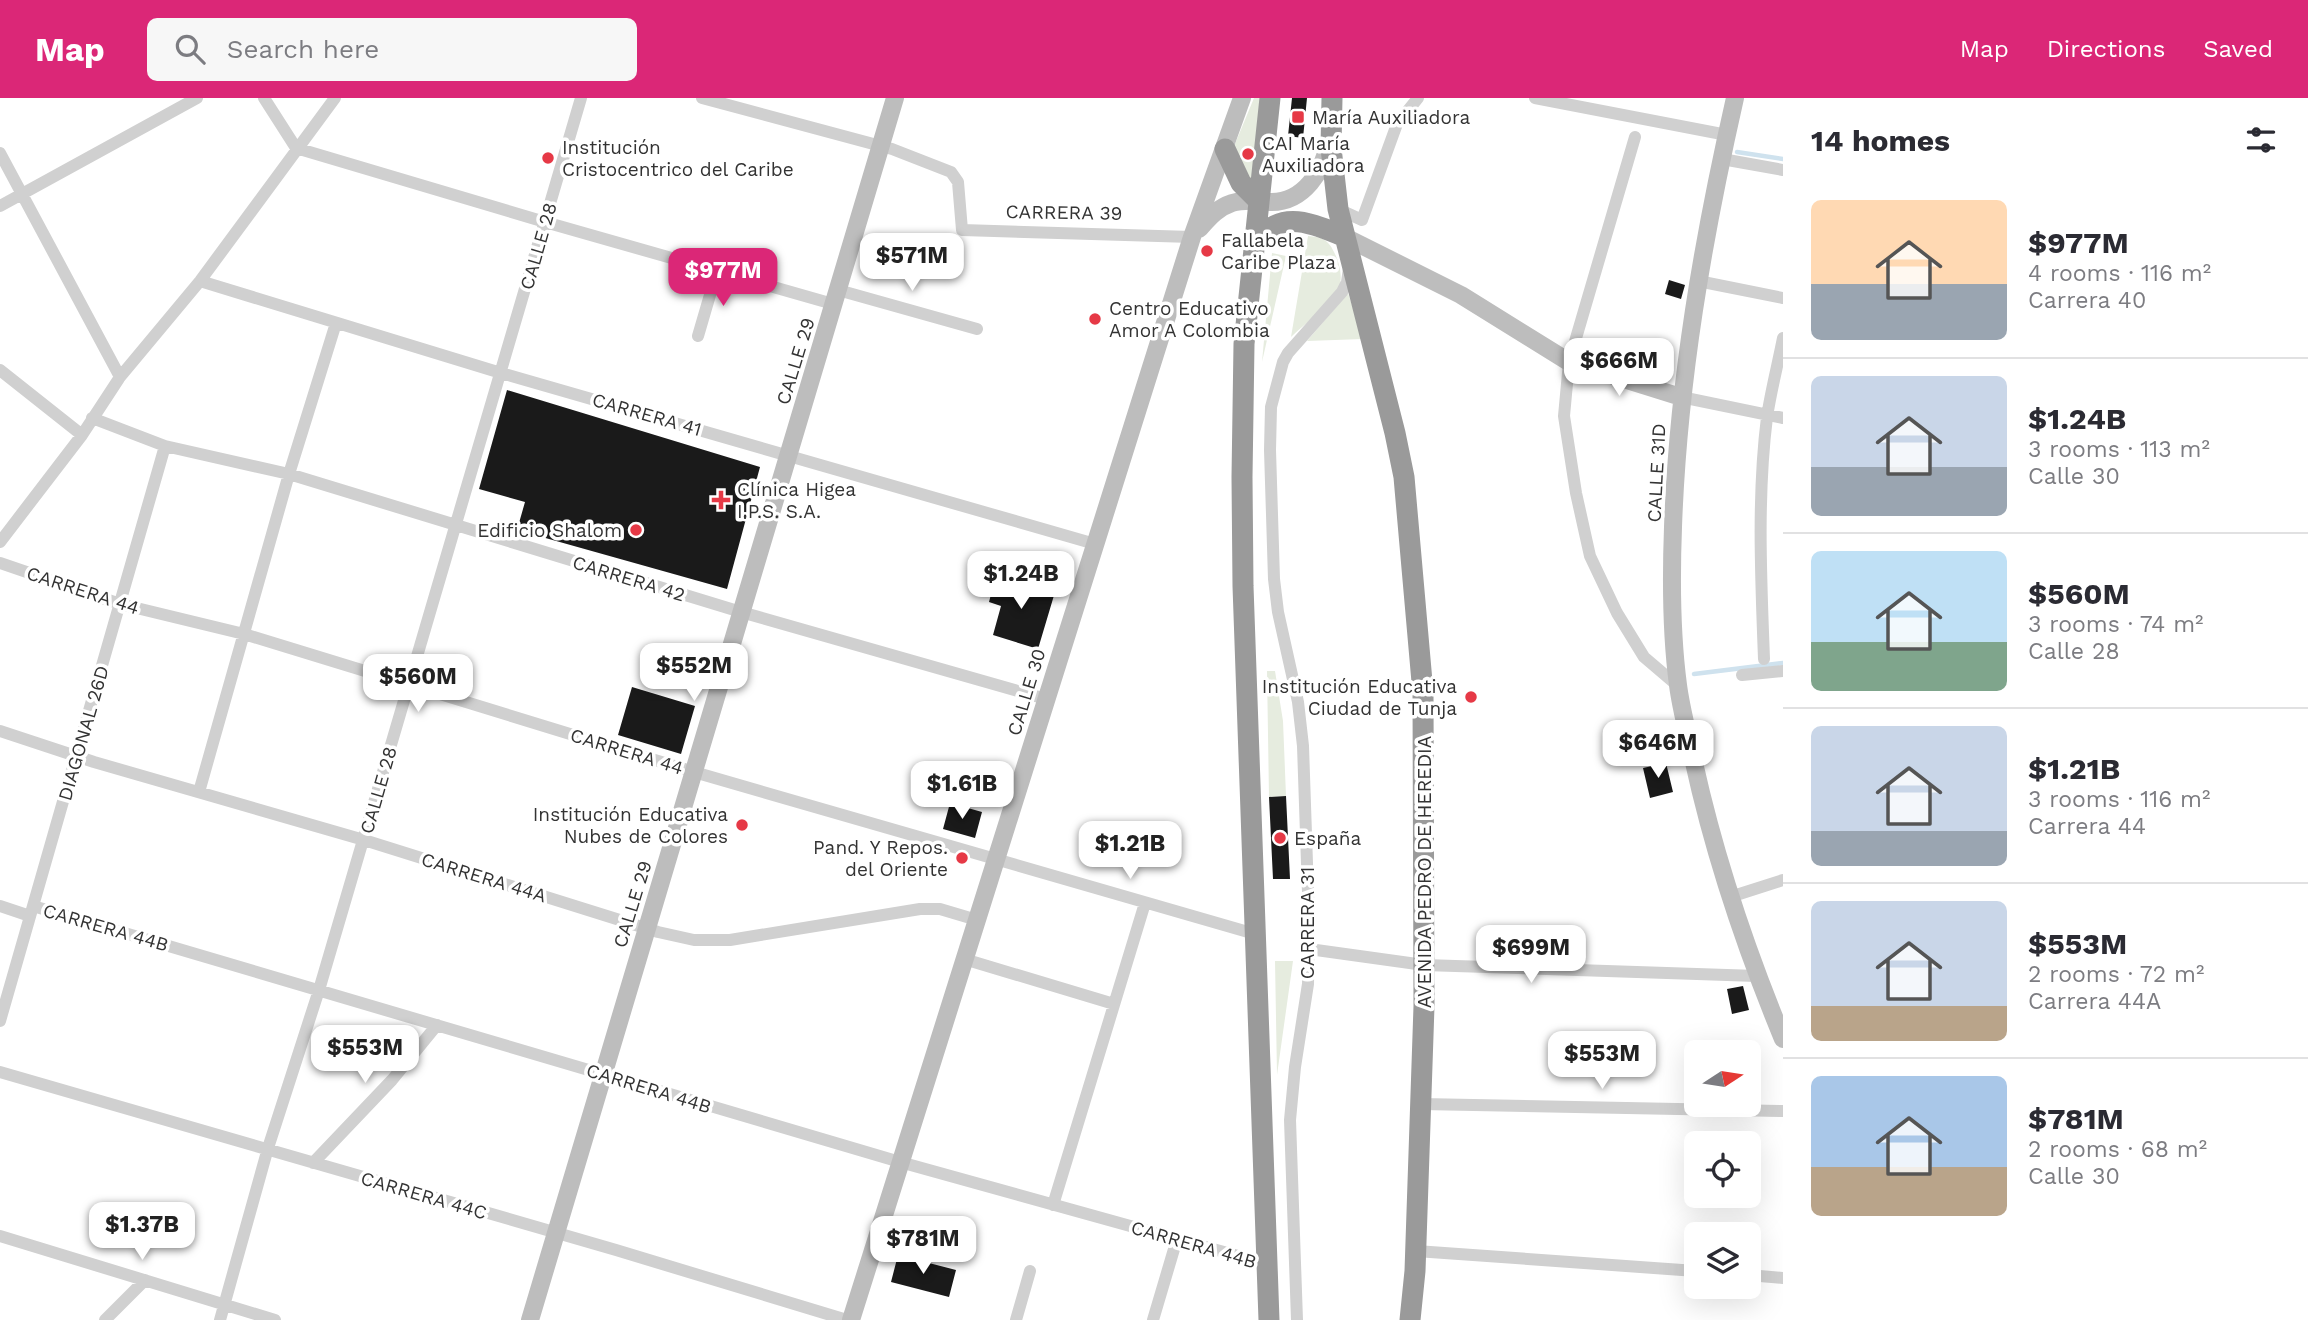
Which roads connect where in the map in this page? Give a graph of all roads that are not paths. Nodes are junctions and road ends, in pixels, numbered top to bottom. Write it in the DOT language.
graph roads {
  1 [pos="197,98"];
  2 [pos="264,98"];
  3 [pos="335,98"];
  4 [pos="581,98"];
  5 [pos="702,98"];
  6 [pos="895,98"];
  7 [pos="1242,98"];
  8 [pos="1270,98"];
  9 [pos="1418,98"];
  10 [pos="1535,98"];
  11 [pos="1735,98"];
  12 [pos="1551,99"];
  13 [pos="1332,104"];
  14 [pos="1727,135"];
  15 [pos="1634,137"];
  16 [pos="881,146"];
  17 [pos="296,148"];
  18 [pos="1225,149"];
  19 [pos="0,153"];
  20 [pos="1722,159"];
  21 [pos="1783,170"];
  22 [pos="22,194"];
  23 [pos="1259,201"];
  24 [pos="0,206"];
  25 [pos="1338,209"];
  26 [pos="545,222"];
  27 [pos="1343,236"];
  28 [pos="1192,237"];
  29 [pos="1254,244"];
  30 [pos="1350,258"];
  31 [pos="717,271"];
  32 [pos="200,281"];
  33 [pos="1698,281"];
  34 [pos="836,297"];
  35 [pos="1783,298"];
  36 [pos="336,323"];
  37 [pos="977,329"];
  38 [pos="698,336"];
  39 [pos="1783,338"];
  40 [pos="1569,362"];
  41 [pos="0,370"];
  42 [pos="500,373"];
  43 [pos="120,377"];
  44 [pos="6,381"];
  45 [pos="1681,397"];
  46 [pos="1768,415"];
  47 [pos="92,418"];
  48 [pos="1783,418"];
  49 [pos="82,435"];
  50 [pos="165,446"];
  51 [pos="788,455"];
  52 [pos="289,474"];
  53 [pos="455,526"];
  54 [pos="0,542"];
  55 [pos="1095,544"];
  56 [pos="0,563"];
  57 [pos="120,604"];
  58 [pos="741,612"];
  59 [pos="244,634"];
  60 [pos="1764,659"];
  61 [pos="1783,671"];
  62 [pos="1742,675"];
  63 [pos="409,685"];
  64 [pos="1678,686"];
  65 [pos="1046,699"];
  66 [pos="0,731"];
  67 [pos="76,756"];
  68 [pos="694,772"];
  69 [pos="199,792"];
  70 [pos="364,840"];
  71 [pos="996,859"];
  72 [pos="1783,880"];
  73 [pos="1730,897"];
  74 [pos="1145,903"];
  75 [pos="0,906"];
  76 [pos="32,911"];
  77 [pos="977,920"];
  78 [pos="647,928"];
  79 [pos="1255,934"];
  80 [pos="1309,949"];
  81 [pos="964,959"];
  82 [pos="1424,965"];
  83 [pos="1757,976"];
  84 [pos="319,990"];
  85 [pos="1114,1004"];
  86 [pos="0,1021"];
  87 [pos="437,1025"];
  88 [pos="1783,1040"];
  89 [pos="0,1072"];
  90 [pos="603,1074"];
  91 [pos="1421,1104"];
  92 [pos="1783,1111"];
  93 [pos="268,1148"];
  94 [pos="900,1162"];
  95 [pos="313,1163"];
  96 [pos="1053,1205"];
  97 [pos="556,1234"];
  98 [pos="0,1236"];
  99 [pos="1177,1239"];
  100 [pos="1416,1251"];
  101 [pos="1267,1264"];
  102 [pos="1684,1270"];
  103 [pos="1030,1271"];
  104 [pos="1761,1276"];
  105 [pos="1783,1278"];
  106 [pos="145,1280"];
  107 [pos="224,1305"];
  108 [pos="105,1320"];
  109 [pos="220,1320"];
  110 [pos="275,1320"];
  111 [pos="530,1320"];
  112 [pos="849,1320"];
  113 [pos="1016,1320"];
  114 [pos="1153,1320"];
  115 [pos="1269,1320"];
  116 [pos="1297,1320"];
  117 [pos="1410,1320"];
  1 -- 22 [label="street"];
  2 -- 17 [label="street"];
  3 -- 17 [label="street"];
  4 -- 26 [label="street, CALLE 28"];
  5 -- 16 [label="street, CARRERA 39"];
  6 -- 16 [label="street, CALLE 29"];
  7 -- 18 [label="street, CALLE 30"];
  8 -- 23 [label="highway"];
  9 -- 25 [label="street"];
  10 -- 12 [label="street"];
  11 -- 14 [label="street, CALLE 31D"];
  12 -- 14 [label="street"];
  13 -- 23 [label="street, CALLE 30"];
  13 -- 25 [label="highway, AVENIDA PEDRO DE HEREDIA"];
  14 -- 20 [label="street, CALLE 31D"];
  15 -- 40 [label="street"];
  16 -- 28 [label="street, CARRERA 39"];
  16 -- 34 [label="street, CALLE 29"];
  17 -- 26 [label="street"];
  17 -- 32 [label="street"];
  18 -- 23 [label="highway"];
  18 -- 28 [label="street, CALLE 30"];
  19 -- 22 [label="street"];
  20 -- 21 [label="street"];
  20 -- 33 [label="street, CALLE 31D"];
  22 -- 24 [label="street"];
  22 -- 43 [label="street"];
  23 -- 28 [label="street, CALLE 30"];
  23 -- 29 [label="highway"];
  25 -- 27 [label="highway, AVENIDA PEDRO DE HEREDIA"];
  26 -- 31 [label="street"];
  26 -- 42 [label="street, CALLE 28"];
  27 -- 29 [label="highway"];
  27 -- 30 [label="highway, AVENIDA PEDRO DE HEREDIA"];
  27 -- 40 [label="street"];
  28 -- 55 [label="street, CALLE 30"];
  29 -- 79 [label="highway"];
  30 -- 80 [label="street, CARRERA 31"];
  30 -- 82 [label="highway, AVENIDA PEDRO DE HEREDIA"];
  31 -- 34 [label="street"];
  31 -- 38 [label="street"];
  32 -- 36 [label="street, CARRERA 41"];
  32 -- 43 [label="street"];
  33 -- 35 [label="street"];
  33 -- 45 [label="street, CALLE 31D"];
  34 -- 37 [label="street"];
  34 -- 51 [label="street, CALLE 29"];
  36 -- 42 [label="street, CARRERA 41"];
  36 -- 52 [label="street"];
  39 -- 46 [label="street"];
  40 -- 45 [label="street"];
  40 -- 64 [label="street"];
  41 -- 44 [label="street"];
  42 -- 51 [label="street, CARRERA 41"];
  42 -- 53 [label="street, CALLE 28"];
  43 -- 47 [label="street"];
  44 -- 49 [label="street"];
  45 -- 46 [label="street"];
  45 -- 64 [label="street, CALLE 31D"];
  46 -- 48 [label="street"];
  46 -- 60 [label="street"];
  47 -- 49 [label="street"];
  47 -- 50 [label="street, CARRERA 42"];
  49 -- 54 [label="street"];
  50 -- 52 [label="street, CARRERA 42"];
  50 -- 57 [label="street, DIAGONAL 26D"];
  51 -- 55 [label="street, CARRERA 41"];
  51 -- 58 [label="street, CALLE 29"];
  52 -- 53 [label="street, CARRERA 42"];
  52 -- 59 [label="street"];
  53 -- 58 [label="street, CARRERA 42"];
  53 -- 63 [label="street, CALLE 28"];
  55 -- 65 [label="street, CALLE 30"];
  56 -- 57 [label="street, CARRERA 44"];
  57 -- 59 [label="street, CARRERA 44"];
  57 -- 67 [label="street, DIAGONAL 26D"];
  58 -- 65 [label="street, CARRERA 42"];
  58 -- 68 [label="street, CALLE 29"];
  59 -- 63 [label="street, CARRERA 44"];
  59 -- 69 [label="street"];
  61 -- 62 [label="street"];
  63 -- 68 [label="street, CARRERA 44"];
  63 -- 70 [label="street, CALLE 28"];
  64 -- 73 [label="street, CALLE 31D"];
  65 -- 71 [label="street, CALLE 30"];
  66 -- 67 [label="street, CARRERA 44A"];
  67 -- 69 [label="street, CARRERA 44A"];
  67 -- 76 [label="street, DIAGONAL 26D"];
  68 -- 71 [label="street, CARRERA 44"];
  68 -- 78 [label="street, CALLE 29"];
  69 -- 70 [label="street, CARRERA 44A"];
  70 -- 78 [label="street, CARRERA 44A"];
  70 -- 84 [label="street, CALLE 28"];
  71 -- 74 [label="street, CARRERA 44"];
  71 -- 77 [label="street, CALLE 30"];
  72 -- 73 [label="street"];
  73 -- 83 [label="street, CALLE 31D"];
  74 -- 79 [label="street, CARRERA 44"];
  74 -- 85 [label="street"];
  75 -- 76 [label="street, CARRERA 44B"];
  76 -- 84 [label="street, CARRERA 44B"];
  76 -- 86 [label="street, DIAGONAL 26D"];
  77 -- 78 [label="street, CARRERA 44A"];
  77 -- 81 [label="street, CALLE 30"];
  78 -- 90 [label="street, CALLE 29"];
  79 -- 101 [label="highway"];
  80 -- 82 [label="street"];
  80 -- 116 [label="street, CARRERA 31"];
  81 -- 85 [label="street"];
  81 -- 94 [label="street, CALLE 30"];
  82 -- 83 [label="street"];
  82 -- 91 [label="highway, AVENIDA PEDRO DE HEREDIA"];
  83 -- 88 [label="street, CALLE 31D"];
  84 -- 87 [label="street, CARRERA 44B"];
  84 -- 93 [label="street, CALLE 28"];
  85 -- 96 [label="street"];
  87 -- 90 [label="street, CARRERA 44B"];
  87 -- 95 [label="street"];
  89 -- 93 [label="street, CARRERA 44C"];
  90 -- 94 [label="street, CARRERA 44B"];
  90 -- 97 [label="street, CALLE 29"];
  91 -- 92 [label="street"];
  91 -- 100 [label="highway, AVENIDA PEDRO DE HEREDIA"];
  93 -- 95 [label="street, CARRERA 44C"];
  93 -- 107 [label="street, CALLE 28"];
  94 -- 96 [label="street, CARRERA 44B"];
  94 -- 112 [label="street, CALLE 30"];
  95 -- 97 [label="street, CARRERA 44C"];
  96 -- 99 [label="street, CARRERA 44B"];
  97 -- 111 [label="street, CALLE 29"];
  97 -- 112 [label="street, CARRERA 44C"];
  98 -- 106 [label="street"];
  99 -- 101 [label="street, CARRERA 44B"];
  99 -- 114 [label="street"];
  100 -- 102 [label="street"];
  100 -- 117 [label="highway, AVENIDA PEDRO DE HEREDIA"];
  101 -- 115 [label="highway"];
  103 -- 113 [label="street"];
  104 -- 105 [label="street"];
  106 -- 107 [label="street"];
  106 -- 108 [label="street"];
  107 -- 109 [label="street, CALLE 28"];
  107 -- 110 [label="street"];
}
